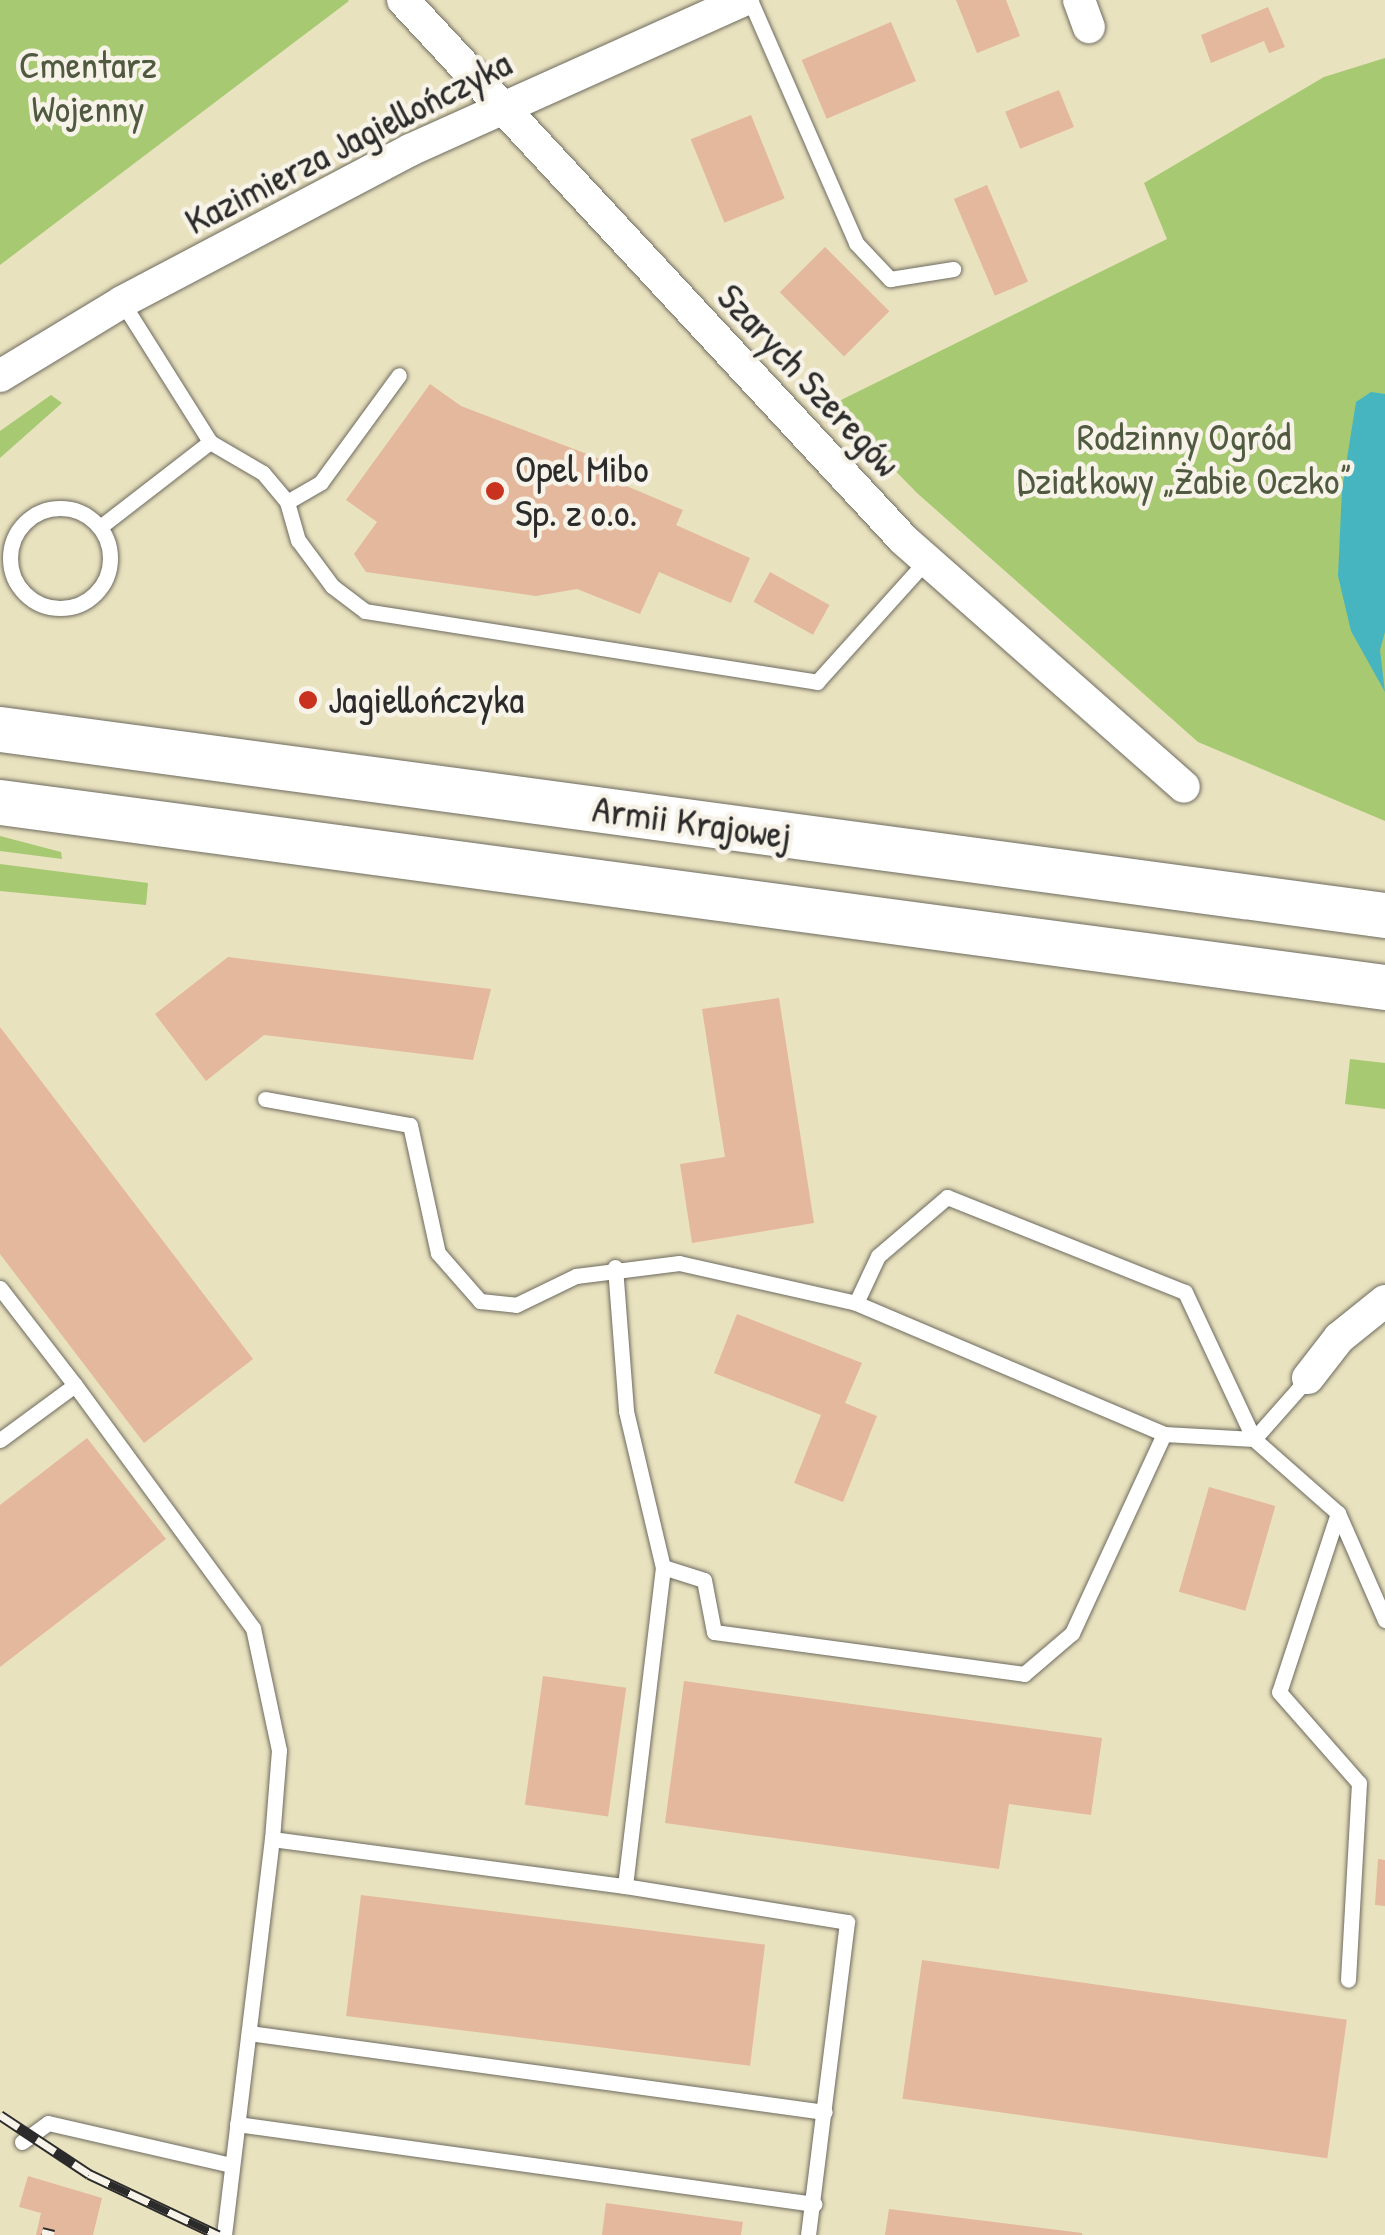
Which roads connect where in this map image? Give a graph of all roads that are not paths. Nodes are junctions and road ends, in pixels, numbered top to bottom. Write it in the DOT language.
graph roads {
  1 [pos="403,0"];
  2 [pos="746,0"];
  3 [pos="502,108"];
  4 [pos="954,268"];
  5 [pos="122,302"];
  6 [pos="399,374"];
  7 [pos="0,376"];
  8 [pos="210,442"];
  9 [pos="287,502"];
  10 [pos="100,527"];
  11 [pos="927,560"];
  12 [pos="0,729"];
  13 [pos="1184,788"];
  14 [pos="0,802"];
  15 [pos="1385,915"];
  16 [pos="1385,987"];
  17 [pos="265,1098"];
  18 [pos="615,1267"];
  19 [pos="0,1288"];
  20 [pos="1385,1301"];
  21 [pos="856,1303"];
  22 [pos="1308,1378"];
  23 [pos="75,1385"];
  24 [pos="1164,1434"];
  25 [pos="1254,1438"];
  26 [pos="0,1440"];
  27 [pos="1338,1512"];
  28 [pos="663,1567"];
  29 [pos="1385,1620"];
  30 [pos="272,1840"];
  31 [pos="626,1886"];
  32 [pos="1348,1980"];
  33 [pos="248,2033"];
  34 [pos="825,2112"];
  35 [pos="237,2124"];
  36 [pos="22,2142"];
  37 [pos="232,2165"];
  38 [pos="814,2204"];
  39 [pos="224,2235"];
  40 [pos="808,2235"];
  1 -- 3 [label="street, Szarych Szeregów"];
  2 -- 3 [label="street, Kazimierza Jagiellończyka"];
  2 -- 4 [label="lane"];
  3 -- 5 [label="street, Kazimierza Jagiellończyka"];
  3 -- 11 [label="street, Szarych Szeregów"];
  5 -- 7 [label="street, Kazimierza Jagiellończyka"];
  5 -- 8 [label="lane"];
  6 -- 9 [label="lane"];
  8 -- 9 [label="lane"];
  8 -- 10 [label="lane"];
  9 -- 11 [label="lane"];
  10 -- 10 [label="lane"];
  11 -- 13 [label="street, Szarych Szeregów"];
  12 -- 15 [label="main road, Armii Krajowej"];
  14 -- 16 [label="main road, Armii Krajowej"];
  17 -- 18 [label="lane"];
  18 -- 21 [label="lane"];
  18 -- 28 [label="lane"];
  19 -- 23 [label="lane"];
  20 -- 22 [label="street"];
  21 -- 24 [label="lane"];
  21 -- 25 [label="lane"];
  22 -- 25 [label="lane"];
  23 -- 26 [label="lane"];
  23 -- 30 [label="lane"];
  24 -- 25 [label="lane"];
  24 -- 28 [label="lane"];
  25 -- 27 [label="lane"];
  27 -- 29 [label="lane"];
  27 -- 32 [label="lane"];
  28 -- 31 [label="lane"];
  30 -- 31 [label="lane"];
  30 -- 33 [label="lane"];
  31 -- 34 [label="lane"];
  33 -- 34 [label="lane"];
  33 -- 35 [label="lane"];
  34 -- 38 [label="lane"];
  35 -- 37 [label="lane"];
  35 -- 38 [label="lane"];
  36 -- 37 [label="lane"];
  37 -- 39 [label="lane"];
  38 -- 40 [label="lane"];
}
